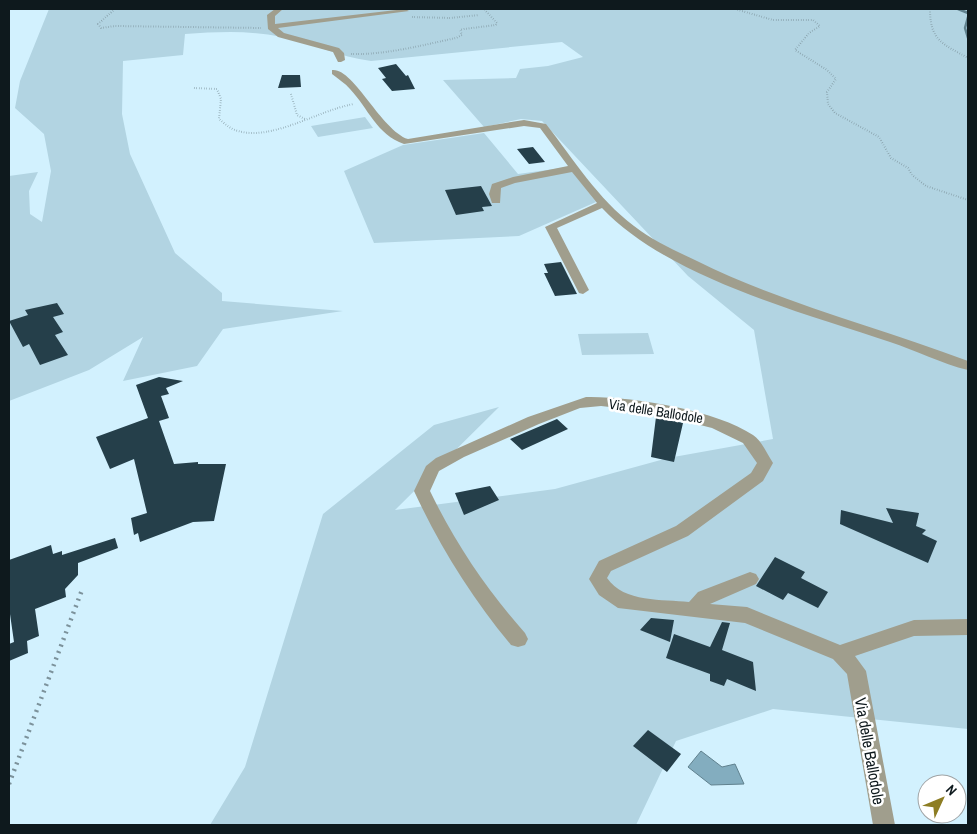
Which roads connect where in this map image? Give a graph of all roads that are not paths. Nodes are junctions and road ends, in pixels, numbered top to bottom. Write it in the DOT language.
graph roads {
  1 [pos="279,9"];
  2 [pos="406,14"];
  3 [pos="271,28"];
  4 [pos="340,57"];
  5 [pos="335,72"];
  6 [pos="576,168"];
  7 [pos="496,201"];
  8 [pos="605,203"];
  9 [pos="583,290"];
  10 [pos="968,366"];
  11 [pos="750,579"];
  12 [pos="693,610"];
  13 [pos="968,626"];
  14 [pos="518,639"];
  15 [pos="840,653"];
  16 [pos="884,825"];
  1 -- 3 [label="lane"];
  2 -- 3 [label="lane"];
  3 -- 4 [label="lane"];
  5 -- 6 [label="lane"];
  6 -- 7 [label="lane"];
  6 -- 8 [label="lane"];
  8 -- 9 [label="lane"];
  8 -- 10 [label="lane"];
  11 -- 12 [label="lane"];
  12 -- 14 [label="lane, Via delle Ballodole"];
  12 -- 15 [label="lane, Via delle Ballodole"];
  13 -- 15 [label="lane"];
  15 -- 16 [label="lane, Via delle Ballodole"];
}
